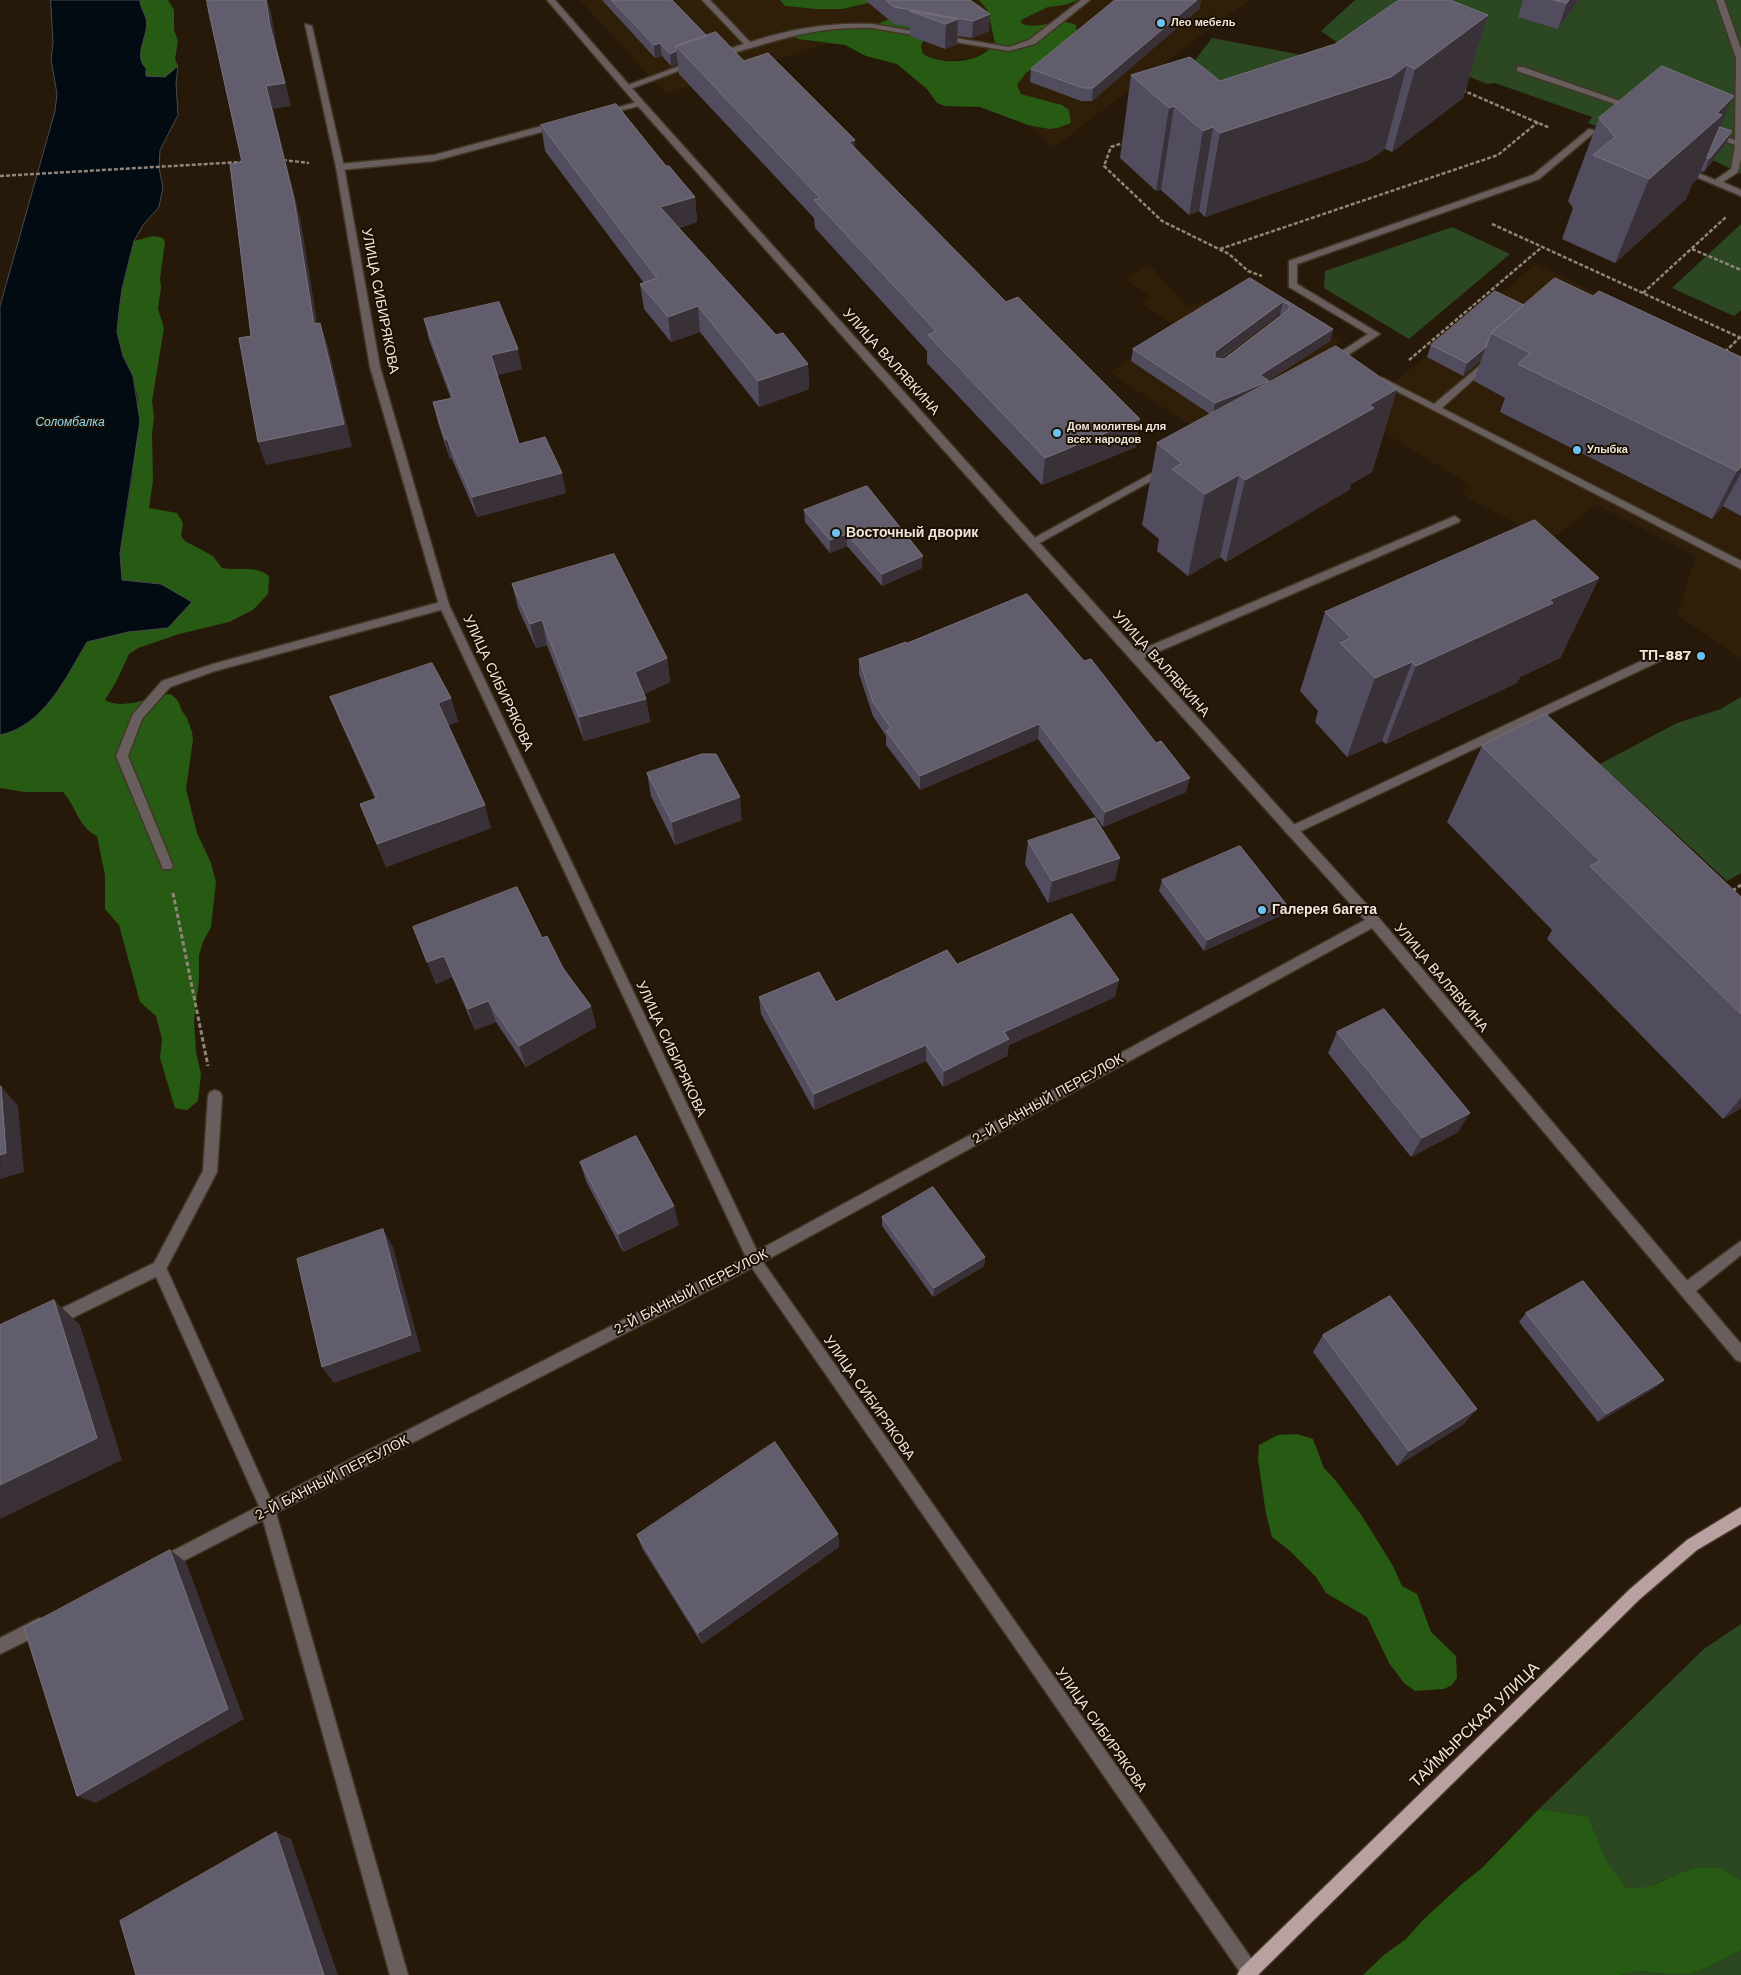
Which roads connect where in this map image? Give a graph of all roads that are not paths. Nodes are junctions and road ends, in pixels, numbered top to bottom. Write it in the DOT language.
graph roads {
  1 [pos="551,0"];
  2 [pos="706,0"];
  3 [pos="1086,0"];
  4 [pos="1720,0"];
  5 [pos="308,26"];
  6 [pos="748,45"];
  7 [pos="711,58"];
  8 [pos="702,61"];
  9 [pos="1520,69"];
  10 [pos="627,87"];
  11 [pos="640,103"];
  12 [pos="1639,109"];
  13 [pos="593,115"];
  14 [pos="565,123"];
  15 [pos="1592,131"];
  16 [pos="1703,131"];
  17 [pos="1739,144"];
  18 [pos="1673,165"];
  19 [pos="340,167"];
  20 [pos="1716,183"];
  21 [pos="1741,193"];
  22 [pos="1501,350"];
  23 [pos="1321,369"];
  24 [pos="1368,374"];
  25 [pos="1435,408"];
  26 [pos="1175,464"];
  27 [pos="1455,520"];
  28 [pos="1032,542"];
  29 [pos="1741,565"];
  30 [pos="444,605"];
  31 [pos="1135,657"];
  32 [pos="1656,658"];
  33 [pos="1291,831"];
  34 [pos="167,866"];
  35 [pos="1374,920"];
  36 [pos="214,1096"];
  37 [pos="1741,1247"];
  38 [pos="754,1260"];
  39 [pos="159,1268"];
  40 [pos="1686,1290"];
  41 [pos="44,1324"];
  42 [pos="1741,1355"];
  43 [pos="268,1510"];
  44 [pos="1741,1515"];
  45 [pos="147,1571"];
  46 [pos="52,1620"];
  47 [pos="0,1646"];
  48 [pos="1248,1973"];
  49 [pos="399,1975"];
  1 -- 10 [label="street, УЛИЦА ВАЛЯВКИНА"];
  2 -- 6 [label="street"];
  3 -- 6 [label="street"];
  4 -- 17 [label="street"];
  5 -- 19 [label="street, УЛИЦА СИБИРЯКОВА"];
  6 -- 7 [label="street"];
  8 -- 10 [label="street"];
  9 -- 12 [label="street"];
  10 -- 11 [label="street, УЛИЦА ВАЛЯВКИНА"];
  11 -- 13 [label="street"];
  11 -- 28 [label="street, УЛИЦА ВАЛЯВКИНА"];
  14 -- 19 [label="street"];
  15 -- 23 [label="street"];
  16 -- 17 [label="street"];
  17 -- 20 [label="street"];
  18 -- 20 [label="street"];
  19 -- 30 [label="street, УЛИЦА СИБИРЯКОВА"];
  20 -- 21 [label="street"];
  22 -- 25 [label="street"];
  24 -- 25 [label="street"];
  25 -- 29 [label="street"];
  26 -- 28 [label="street"];
  27 -- 31 [label="street"];
  28 -- 31 [label="street, УЛИЦА ВАЛЯВКИНА"];
  30 -- 34 [label="street"];
  30 -- 38 [label="street, УЛИЦА СИБИРЯКОВА"];
  31 -- 33 [label="street, УЛИЦА ВАЛЯВКИНА"];
  32 -- 33 [label="street"];
  33 -- 35 [label="street, УЛИЦА ВАЛЯВКИНА"];
  35 -- 38 [label="street, 2-Й БАННЫЙ ПЕРЕУЛОК"];
  35 -- 40 [label="street, УЛИЦА ВАЛЯВКИНА"];
  36 -- 39 [label="street"];
  37 -- 40 [label="street"];
  38 -- 43 [label="street, 2-Й БАННЫЙ ПЕРЕУЛОК"];
  38 -- 48 [label="street, УЛИЦА СИБИРЯКОВА"];
  39 -- 41 [label="street"];
  39 -- 43 [label="street"];
  40 -- 42 [label="street, УЛИЦА ВАЛЯВКИНА"];
  43 -- 45 [label="street, 2-Й БАННЫЙ ПЕРЕУЛОК"];
  43 -- 49 [label="street"];
  44 -- 48 [label="main road, ТАЙМЫРСКАЯ УЛИЦА"];
  46 -- 47 [label="street"];
}
